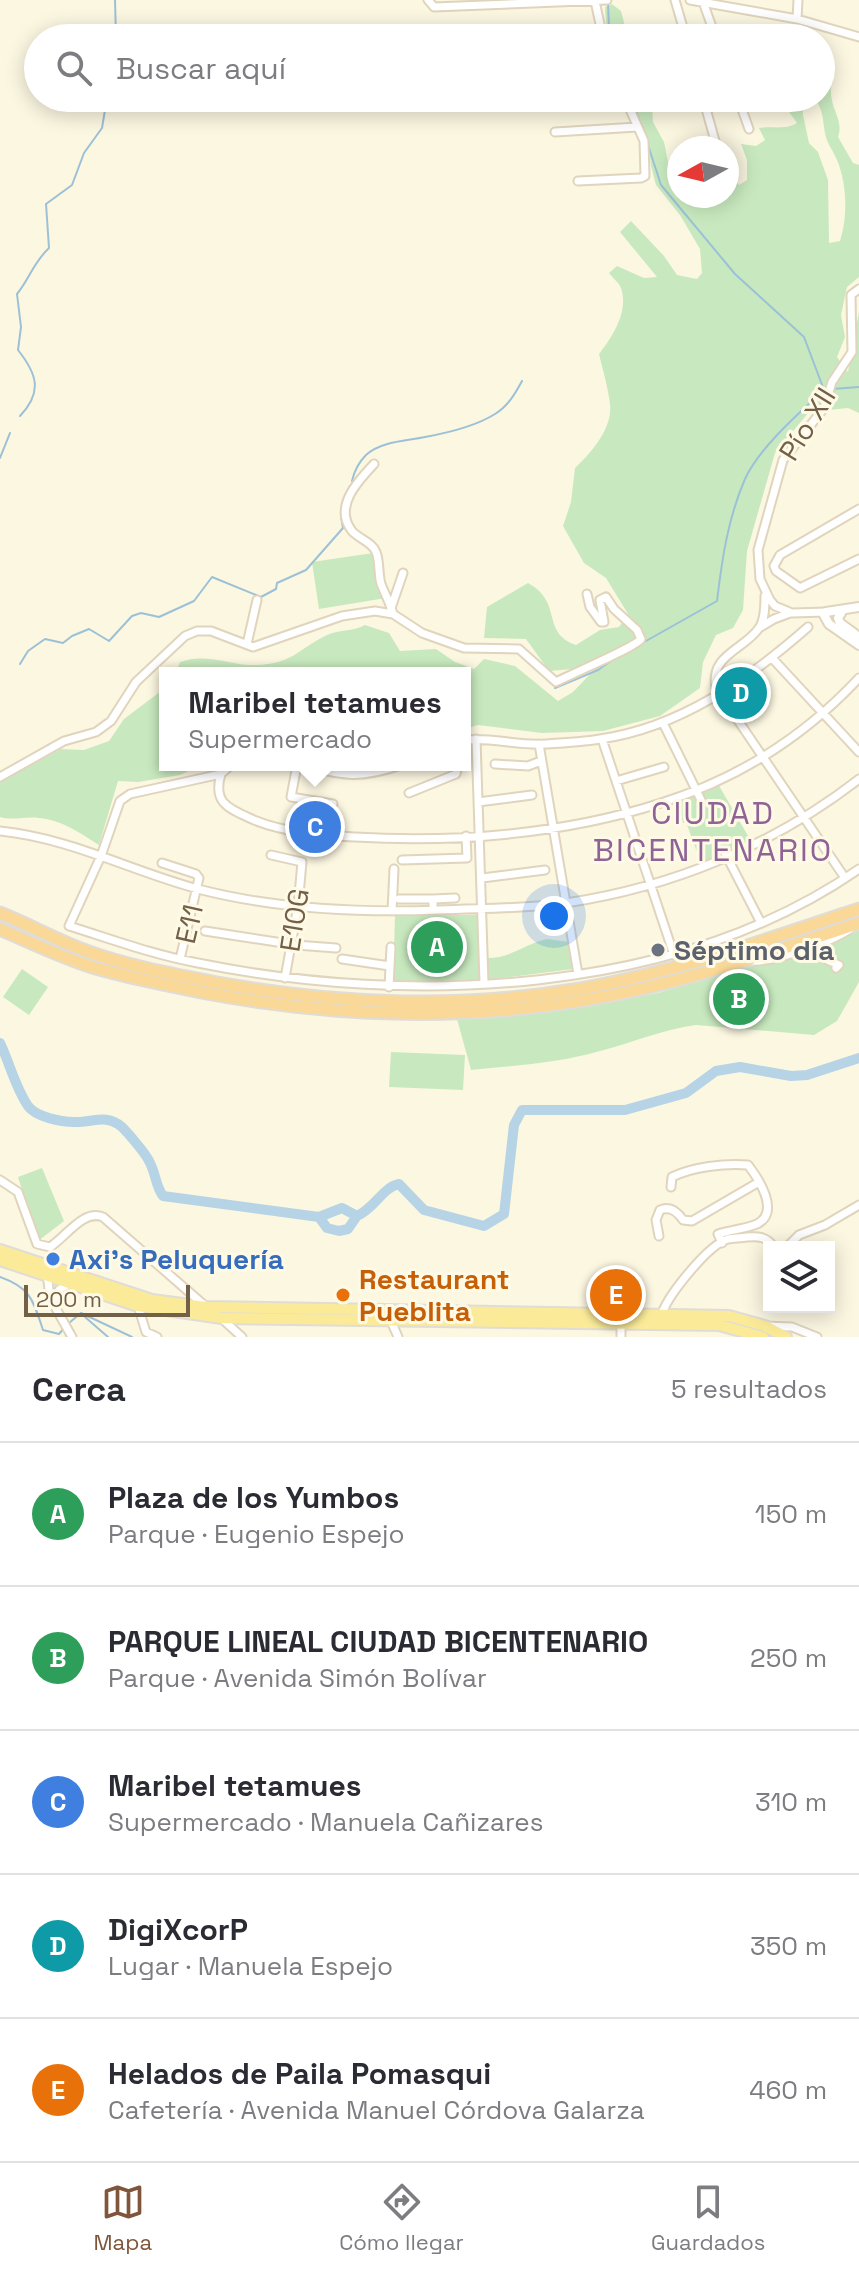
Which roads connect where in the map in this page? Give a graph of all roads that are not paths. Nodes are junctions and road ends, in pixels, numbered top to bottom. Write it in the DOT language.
graph roads {
  1 [pos="428,0"];
  2 [pos="607,0"];
  3 [pos="675,0"];
  4 [pos="690,0"];
  5 [pos="798,0"];
  6 [pos="595,1"];
  7 [pos="703,2"];
  8 [pos="797,19"];
  9 [pos="600,24"];
  10 [pos="682,24"];
  11 [pos="711,24"];
  12 [pos="814,24"];
  13 [pos="835,30"];
  14 [pos="859,37"];
  15 [pos="631,112"];
  16 [pos="707,112"];
  17 [pos="743,112"];
  18 [pos="637,127"];
  19 [pos="749,129"];
  20 [pos="555,132"];
  21 [pos="714,136"];
  22 [pos="578,181"];
  23 [pos="859,289"];
  24 [pos="374,464"];
  25 [pos="859,509"];
  26 [pos="859,559"];
  27 [pos="403,573"];
  28 [pos="765,593"];
  29 [pos="587,594"];
  30 [pos="257,600"];
  31 [pos="859,607"];
  32 [pos="843,610"];
  33 [pos="392,611"];
  34 [pos="792,613"];
  35 [pos="825,614"];
  36 [pos="808,627"];
  37 [pos="759,628"];
  38 [pos="859,637"];
  39 [pos="247,644"];
  40 [pos="859,645"];
  41 [pos="772,658"];
  42 [pos="859,678"];
  43 [pos="720,694"];
  44 [pos="823,713"];
  45 [pos="663,723"];
  46 [pos="471,739"];
  47 [pos="476,739"];
  48 [pos="602,739"];
  49 [pos="539,744"];
  50 [pos="859,752"];
  51 [pos="763,758"];
  52 [pos="541,761"];
  53 [pos="495,764"];
  54 [pos="664,767"];
  55 [pos="224,771"];
  56 [pos="297,771"];
  57 [pos="325,771"];
  58 [pos="382,771"];
  59 [pos="457,771"];
  60 [pos="221,774"];
  61 [pos="0,777"];
  62 [pos="859,779"];
  63 [pos="616,781"];
  64 [pos="696,790"];
  65 [pos="409,793"];
  66 [pos="532,795"];
  67 [pos="701,800"];
  68 [pos="478,802"];
  69 [pos="333,804"];
  70 [pos="626,813"];
  71 [pos="806,818"];
  72 [pos="554,827"];
  73 [pos="0,831"];
  74 [pos="466,836"];
  75 [pos="479,836"];
  76 [pos="726,854"];
  77 [pos="271,855"];
  78 [pos="101,856"];
  79 [pos="402,860"];
  80 [pos="162,863"];
  81 [pos="394,869"];
  82 [pos="859,869"];
  83 [pos="545,870"];
  84 [pos="482,878"];
  85 [pos="845,878"];
  86 [pos="650,885"];
  87 [pos="197,889"];
  88 [pos="455,898"];
  89 [pos="399,899"];
  90 [pos="433,899"];
  91 [pos="566,903"];
  92 [pos="298,906"];
  93 [pos="483,908"];
  94 [pos="859,909"];
  95 [pos="433,910"];
  96 [pos="392,911"];
  97 [pos="0,913"];
  98 [pos="761,923"];
  99 [pos="859,923"];
  100 [pos="0,929"];
  101 [pos="205,931"];
  102 [pos="291,944"];
  103 [pos="817,944"];
  104 [pos="391,947"];
  105 [pos="336,948"];
  106 [pos="801,950"];
  107 [pos="674,955"];
  108 [pos="180,959"];
  109 [pos="342,959"];
  110 [pos="746,960"];
  111 [pos="390,966"];
  112 [pos="578,974"];
  113 [pos="285,978"];
  114 [pos="484,983"];
  115 [pos="389,987"];
  116 [pos="0,1180"];
  117 [pos="759,1182"];
  118 [pos="671,1187"];
  119 [pos="859,1205"];
  120 [pos="659,1236"];
  121 [pos="770,1241"];
  122 [pos="793,1241"];
  123 [pos="722,1243"];
  124 [pos="0,1250"];
  125 [pos="0,1260"];
  126 [pos="21,1262"];
  127 [pos="48,1271"];
  128 [pos="70,1283"];
  129 [pos="52,1303"];
  130 [pos="138,1306"];
  131 [pos="206,1307"];
  132 [pos="662,1313"];
  133 [pos="222,1315"];
  134 [pos="560,1317"];
  135 [pos="391,1321"];
  136 [pos="621,1323"];
  137 [pos="764,1331"];
  138 [pos="72,1337"];
  139 [pos="157,1337"];
  140 [pos="242,1337"];
  141 [pos="398,1337"];
  142 [pos="621,1337"];
  143 [pos="786,1337"];
  144 [pos="817,1337"];
  1 -- 6 [label="street"];
  2 -- 6 [label="street"];
  3 -- 10 [label="street"];
  4 -- 7 [label="street"];
  5 -- 8 [label="street"];
  6 -- 9 [label="street"];
  7 -- 8 [label="street"];
  7 -- 11 [label="street"];
  8 -- 12 [label="street"];
  13 -- 14 [label="street"];
  15 -- 18 [label="street"];
  16 -- 21 [label="street"];
  17 -- 19 [label="street"];
  18 -- 20 [label="street"];
  18 -- 22 [label="street"];
  23 -- 28 [label="street, Pío XII"];
  24 -- 33 [label="street"];
  25 -- 26 [label="street"];
  27 -- 33 [label="street"];
  28 -- 34 [label="street"];
  28 -- 37 [label="street"];
  29 -- 33 [label="street"];
  30 -- 39 [label="street"];
  31 -- 32 [label="street"];
  32 -- 35 [label="street"];
  32 -- 38 [label="street"];
  33 -- 39 [label="street"];
  34 -- 35 [label="street"];
  34 -- 37 [label="street"];
  35 -- 40 [label="street"];
  36 -- 41 [label="street"];
  37 -- 43 [label="street"];
  39 -- 61 [label="street"];
  41 -- 43 [label="street"];
  41 -- 44 [label="street"];
  42 -- 44 [label="street"];
  43 -- 45 [label="street"];
  43 -- 51 [label="street"];
  44 -- 50 [label="street"];
  44 -- 51 [label="street"];
  45 -- 48 [label="street"];
  45 -- 64 [label="street"];
  46 -- 47 [label="street"];
  47 -- 49 [label="street"];
  47 -- 68 [label="street"];
  48 -- 49 [label="street"];
  48 -- 63 [label="street"];
  49 -- 52 [label="street"];
  51 -- 64 [label="street"];
  51 -- 71 [label="street"];
  52 -- 53 [label="street"];
  52 -- 72 [label="street"];
  54 -- 63 [label="street"];
  55 -- 60 [label="street"];
  56 -- 69 [label="street"];
  57 -- 58 [label="street"];
  59 -- 65 [label="street"];
  60 -- 74 [label="street"];
  60 -- 78 [label="street"];
  62 -- 71 [label="street"];
  63 -- 70 [label="street"];
  64 -- 67 [label="street"];
  64 -- 70 [label="street"];
  66 -- 68 [label="street"];
  68 -- 75 [label="street"];
  70 -- 72 [label="street"];
  70 -- 86 [label="street"];
  71 -- 76 [label="street"];
  71 -- 85 [label="street"];
  72 -- 75 [label="street"];
  72 -- 91 [label="street"];
  73 -- 78 [label="street"];
  74 -- 75 [label="street"];
  74 -- 79 [label="street"];
  75 -- 84 [label="street"];
  76 -- 86 [label="street"];
  76 -- 98 [label="street"];
  77 -- 92 [label="street, E10G"];
  78 -- 87 [label="street"];
  78 -- 108 [label="street"];
  80 -- 87 [label="street"];
  81 -- 96 [label="street"];
  82 -- 85 [label="street"];
  83 -- 84 [label="street"];
  84 -- 93 [label="street"];
  85 -- 98 [label="street"];
  86 -- 91 [label="street"];
  86 -- 107 [label="street"];
  87 -- 92 [label="street"];
  87 -- 108 [label="street, E11"];
  88 -- 90 [label="street"];
  89 -- 90 [label="street"];
  90 -- 95 [label="street"];
  91 -- 93 [label="street"];
  91 -- 112 [label="street"];
  92 -- 96 [label="street"];
  92 -- 102 [label="street, E10G"];
  93 -- 95 [label="street"];
  93 -- 114 [label="street"];
  94 -- 97 [label="highway"];
  95 -- 96 [label="street"];
  98 -- 107 [label="street"];
  99 -- 103 [label="street"];
  99 -- 110 [label="highway"];
  100 -- 110 [label="highway"];
  101 -- 102 [label="street"];
  102 -- 105 [label="street"];
  102 -- 113 [label="street, E10G"];
  103 -- 106 [label="street"];
  103 -- 106 [label="street"];
  104 -- 111 [label="street"];
  106 -- 110 [label="street"];
  107 -- 112 [label="street"];
  108 -- 113 [label="street"];
  109 -- 111 [label="street"];
  111 -- 115 [label="street"];
  112 -- 114 [label="street"];
  113 -- 115 [label="street"];
  114 -- 115 [label="street"];
  116 -- 131 [label="street"];
  117 -- 118 [label="street"];
  117 -- 120 [label="street"];
  117 -- 123 [label="street"];
  119 -- 122 [label="street"];
  121 -- 123 [label="street"];
  123 -- 132 [label="street"];
  124 -- 126 [label="main road"];
  125 -- 126 [label="main road"];
  126 -- 127 [label="main road"];
  127 -- 128 [label="main road"];
  127 -- 129 [label="street"];
  127 -- 131 [label="main road"];
  128 -- 129 [label="street"];
  128 -- 130 [label="main road"];
  129 -- 138 [label="street"];
  130 -- 133 [label="main road"];
  130 -- 139 [label="street"];
  131 -- 133 [label="main road"];
  132 -- 134 [label="main road"];
  132 -- 137 [label="main road"];
  133 -- 134 [label="main road"];
  133 -- 135 [label="main road"];
  133 -- 140 [label="street"];
  134 -- 135 [label="main road"];
  134 -- 136 [label="main road"];
  135 -- 141 [label="street"];
  136 -- 137 [label="main road"];
  136 -- 142 [label="street"];
  137 -- 143 [label="main road"];
  137 -- 144 [label="street"];
}
